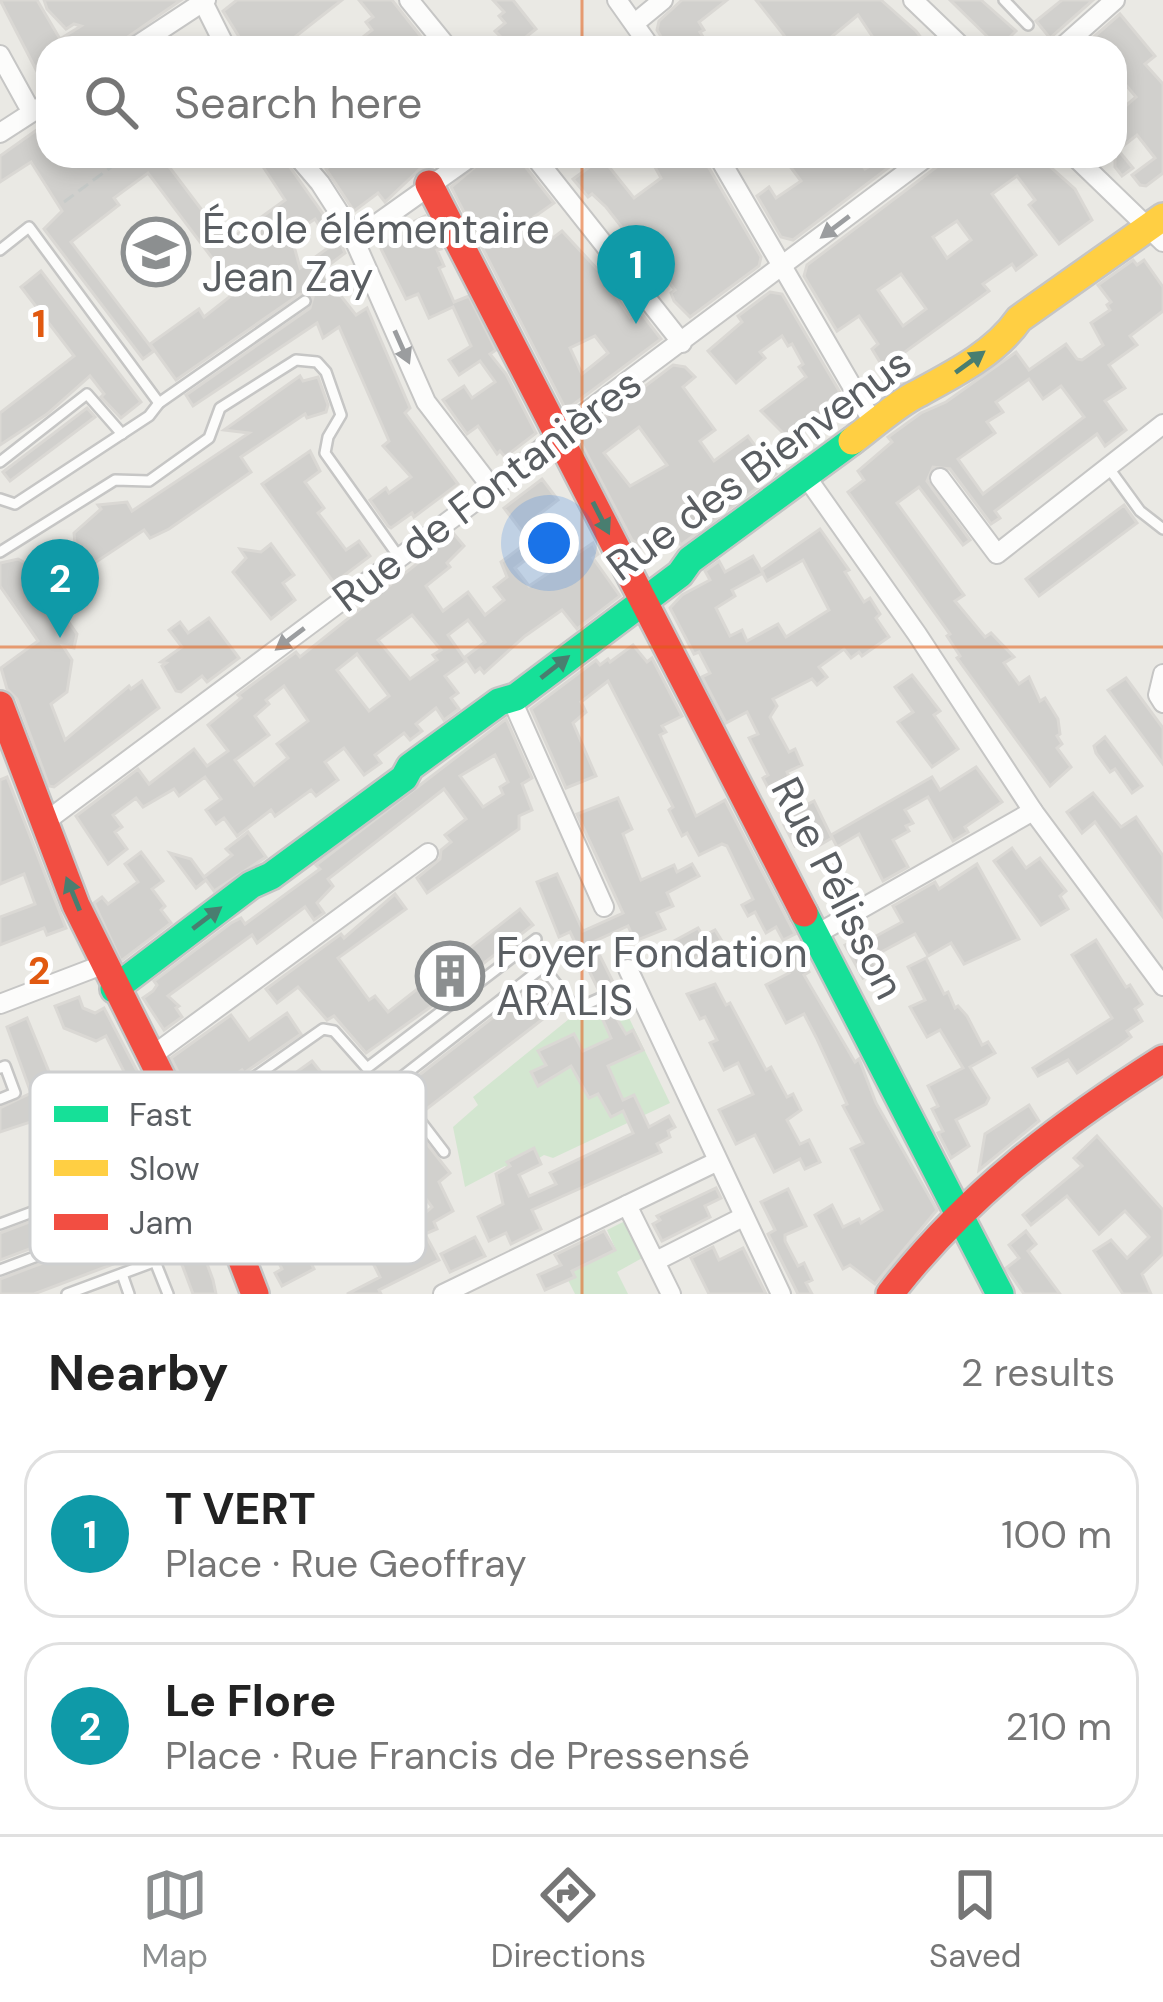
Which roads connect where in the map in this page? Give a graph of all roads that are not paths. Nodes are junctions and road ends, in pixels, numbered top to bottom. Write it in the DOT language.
graph roads {
  1 [pos="409,0"];
  2 [pos="617,0"];
  3 [pos="664,0"];
  4 [pos="913,0"];
  5 [pos="1004,0"];
  6 [pos="1115,0"];
  7 [pos="203,1"];
  8 [pos="635,23"];
  9 [pos="1028,25"];
  10 [pos="151,36"];
  11 [pos="220,36"];
  12 [pos="438,36"];
  13 [pos="644,36"];
  14 [pos="950,36"];
  15 [pos="1074,36"];
  16 [pos="0,55"];
  17 [pos="27,104"];
  18 [pos="36,110"];
  19 [pos="0,133"];
  20 [pos="308,168"];
  21 [pos="454,168"];
  22 [pos="543,168"];
  23 [pos="725,168"];
  24 [pos="912,168"];
  25 [pos="1088,168"];
  26 [pos="429,184"];
  27 [pos="1158,229"];
  28 [pos="354,240"];
  29 [pos="0,250"];
  30 [pos="782,267"];
  31 [pos="305,302"];
  32 [pos="682,343"];
  33 [pos="158,404"];
  34 [pos="874,424"];
  35 [pos="1163,424"];
  36 [pos="122,434"];
  37 [pos="557,435"];
  38 [pos="0,462"];
  39 [pos="1108,467"];
  40 [pos="806,475"];
  41 [pos="940,478"];
  42 [pos="493,488"];
  43 [pos="0,499"];
  44 [pos="1163,529"];
  45 [pos="0,552"];
  46 [pos="399,557"];
  47 [pos="644,600"];
  48 [pos="1163,674"];
  49 [pos="511,698"];
  50 [pos="1163,703"];
  51 [pos="0,705"];
  52 [pos="1033,811"];
  53 [pos="45,822"];
  54 [pos="428,853"];
  55 [pos="604,907"];
  56 [pos="815,935"];
  57 [pos="536,939"];
  58 [pos="631,976"];
  59 [pos="108,977"];
  60 [pos="1163,986"];
  61 [pos="0,1004"];
  62 [pos="149,1058"];
  63 [pos="1163,1059"];
  64 [pos="0,1068"];
  65 [pos="156,1072"];
  66 [pos="262,1072"];
  67 [pos="407,1072"];
  68 [pos="0,1099"];
  69 [pos="426,1128"];
  70 [pos="444,1152"];
  71 [pos="716,1162"];
  72 [pos="627,1205"];
  73 [pos="30,1213"];
  74 [pos="958,1214"];
  75 [pos="743,1216"];
  76 [pos="0,1224"];
  77 [pos="30,1259"];
  78 [pos="656,1261"];
  79 [pos="147,1264"];
  80 [pos="156,1264"];
  81 [pos="248,1264"];
  82 [pos="0,1270"];
  83 [pos="122,1274"];
  84 [pos="67,1294"];
  85 [pos="129,1294"];
  86 [pos="168,1294"];
  87 [pos="255,1294"];
  88 [pos="443,1294"];
  89 [pos="671,1294"];
  90 [pos="781,1294"];
  91 [pos="890,1294"];
  92 [pos="1000,1294"];
  1 -- 12 [label="street"];
  2 -- 8 [label="street"];
  3 -- 8 [label="street"];
  4 -- 14 [label="street"];
  5 -- 9 [label="lane"];
  6 -- 15 [label="street"];
  7 -- 10 [label="street"];
  7 -- 11 [label="street"];
  8 -- 13 [label="street"];
  16 -- 17 [label="street"];
  18 -- 19 [label="street"];
  20 -- 28 [label="street"];
  21 -- 26 [label="street"];
  22 -- 32 [label="street"];
  23 -- 30 [label="street"];
  24 -- 30 [label="street, Rue de Fontanières, one-way"];
  25 -- 27 [label="street"];
  26 -- 28 [label="street"];
  26 -- 37 [label="street, Rue Pélisson"];
  34 -- 27 [label="street, Rue des Bienvenus, one-way"];
  28 -- 42 [label="street, one-way"];
  29 -- 33 [label="lane"];
  30 -- 32 [label="street, Rue de Fontanières"];
  30 -- 34 [label="street"];
  31 -- 33 [label="lane"];
  32 -- 37 [label="street, Rue de Fontanières"];
  33 -- 36 [label="lane"];
  34 -- 40 [label="street, Rue des Bienvenus"];
  35 -- 39 [label="street"];
  36 -- 38 [label="lane"];
  36 -- 43 [label="lane"];
  37 -- 42 [label="street, Rue de Fontanières"];
  37 -- 47 [label="street, Rue Pélisson, one-way"];
  39 -- 41 [label="street"];
  39 -- 44 [label="lane"];
  40 -- 47 [label="street, Rue des Bienvenus"];
  40 -- 52 [label="street"];
  42 -- 46 [label="street, Rue de Fontanières"];
  45 -- 46 [label="lane"];
  46 -- 53 [label="street, Rue de Fontanières, one-way"];
  49 -- 47 [label="street, Rue des Bienvenus, one-way"];
  47 -- 56 [label="street, Rue Pélisson"];
  48 -- 50 [label="street"];
  49 -- 55 [label="street"];
  59 -- 49 [label="street, Rue des Bienvenus, one-way"];
  51 -- 53 [label="street"];
  52 -- 56 [label="street"];
  52 -- 60 [label="street"];
  59 -- 53 [label="street, one-way"];
  54 -- 62 [label="street"];
  56 -- 74 [label="street, Rue Pélisson"];
  57 -- 66 [label="lane"];
  58 -- 67 [label="lane"];
  58 -- 71 [label="street"];
  59 -- 61 [label="street"];
  59 -- 62 [label="street"];
  62 -- 65 [label="street"];
  63 -- 74 [label="street"];
  64 -- 68 [label="lane"];
  69 -- 70 [label="lane"];
  71 -- 72 [label="street"];
  71 -- 75 [label="street"];
  72 -- 78 [label="street"];
  72 -- 88 [label="street"];
  73 -- 76 [label="lane"];
  74 -- 91 [label="street"];
  74 -- 92 [label="street, Rue Pélisson"];
  75 -- 78 [label="street"];
  75 -- 90 [label="street"];
  77 -- 82 [label="lane"];
  78 -- 89 [label="street"];
  79 -- 83 [label="lane"];
  80 -- 86 [label="lane"];
  81 -- 87 [label="street"];
  83 -- 84 [label="lane"];
  83 -- 85 [label="lane"];
}
